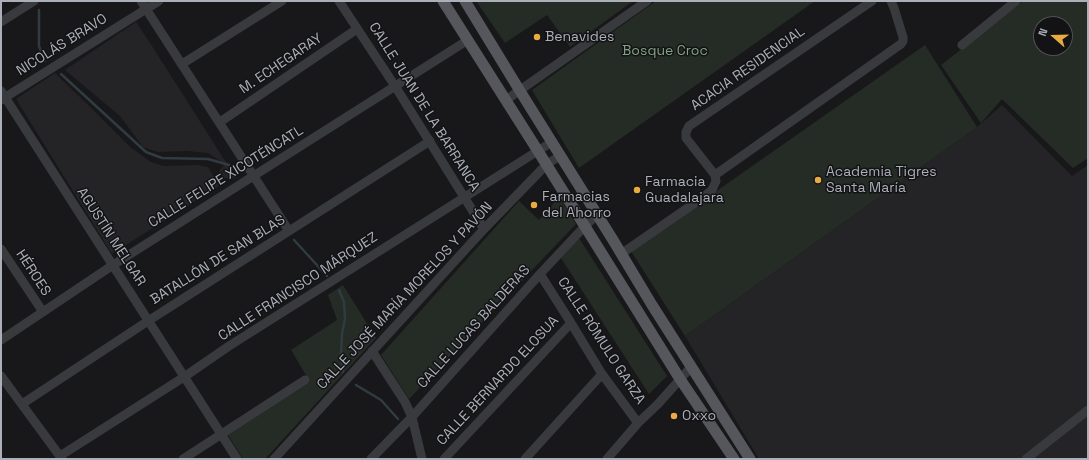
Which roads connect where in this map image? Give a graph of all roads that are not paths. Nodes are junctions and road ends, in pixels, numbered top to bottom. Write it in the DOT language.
graph roads {
  1 [pos="34,1"];
  2 [pos="159,1"];
  3 [pos="282,1"];
  4 [pos="339,1"];
  5 [pos="443,1"];
  6 [pos="465,1"];
  7 [pos="647,1"];
  8 [pos="872,1"];
  9 [pos="891,1"];
  10 [pos="1016,1"];
  11 [pos="144,5"];
  12 [pos="1,22"];
  13 [pos="358,29"];
  14 [pos="468,40"];
  15 [pos="962,45"];
  16 [pos="182,64"];
  17 [pos="395,86"];
  18 [pos="520,91"];
  19 [pos="2,96"];
  20 [pos="506,100"];
  21 [pos="220,122"];
  22 [pos="430,141"];
  23 [pos="552,142"];
  24 [pos="538,151"];
  25 [pos="560,156"];
  26 [pos="547,164"];
  27 [pos="715,175"];
  28 [pos="253,176"];
  29 [pos="464,197"];
  30 [pos="597,215"];
  31 [pos="585,226"];
  32 [pos="484,229"];
  33 [pos="290,231"];
  34 [pos="1,249"];
  35 [pos="621,254"];
  36 [pos="112,265"];
  37 [pos="540,274"];
  38 [pos="42,312"];
  39 [pos="148,321"];
  40 [pos="571,323"];
  41 [pos="1,340"];
  42 [pos="372,351"];
  43 [pos="691,367"];
  44 [pos="602,374"];
  45 [pos="1,376"];
  46 [pos="184,378"];
  47 [pos="680,379"];
  48 [pos="305,380"];
  49 [pos="22,404"];
  50 [pos="1088,410"];
  51 [pos="412,417"];
  52 [pos="638,423"];
  53 [pos="221,434"];
  54 [pos="61,457"];
  55 [pos="183,459"];
  56 [pos="237,459"];
  57 [pos="274,459"];
  58 [pos="371,459"];
  59 [pos="422,459"];
  60 [pos="444,459"];
  61 [pos="525,459"];
  62 [pos="607,459"];
  63 [pos="734,459"];
  64 [pos="750,459"];
  65 [pos="1026,459"];
  1 -- 12 [label="street"];
  2 -- 11 [label="street, NICOLÁS BRAVO"];
  3 -- 16 [label="street"];
  4 -- 13 [label="street, CALLE JUAN DE LA BARRANCA"];
  5 -- 14 [label="main road"];
  6 -- 18 [label="main road"];
  7 -- 18 [label="street"];
  8 -- 27 [label="street, ACACIA RESIDENCIAL"];
  9 -- 27 [label="street"];
  10 -- 15 [label="street"];
  11 -- 16 [label="street"];
  11 -- 19 [label="street, NICOLÁS BRAVO"];
  13 -- 17 [label="street, CALLE JUAN DE LA BARRANCA"];
  13 -- 21 [label="street, M. ECHEGARAY"];
  14 -- 17 [label="street, CALLE FELIPE XICOTÉNCATL"];
  14 -- 20 [label="main road"];
  16 -- 21 [label="street"];
  17 -- 22 [label="street, CALLE JUAN DE LA BARRANCA"];
  17 -- 28 [label="street, CALLE FELIPE XICOTÉNCATL"];
  18 -- 20 [label="street"];
  18 -- 23 [label="main road"];
  19 -- 36 [label="street, AGUSTÍN MELGAR"];
  20 -- 24 [label="main road"];
  21 -- 28 [label="street"];
  22 -- 29 [label="street, CALLE JUAN DE LA BARRANCA"];
  22 -- 33 [label="street, BATALLÓN DE SAN BLAS"];
  23 -- 24 [label="street, CALLE FRANCISCO MÁRQUEZ"];
  23 -- 25 [label="main road"];
  24 -- 26 [label="main road"];
  24 -- 29 [label="street, CALLE FRANCISCO MÁRQUEZ"];
  25 -- 26 [label="street, CALLE JOSÉ MARÍA MORELOS Y PAVÓN"];
  25 -- 30 [label="main road"];
  26 -- 31 [label="main road"];
  26 -- 32 [label="street, CALLE JOSÉ MARÍA MORELOS Y PAVÓN"];
  27 -- 35 [label="street"];
  28 -- 33 [label="street"];
  28 -- 36 [label="street, CALLE FELIPE XICOTÉNCATL"];
  29 -- 32 [label="street, CALLE JUAN DE LA BARRANCA"];
  29 -- 46 [label="street, CALLE FRANCISCO MÁRQUEZ"];
  30 -- 31 [label="street, CALLE LUCAS BALDERAS"];
  30 -- 35 [label="main road"];
  31 -- 37 [label="street, CALLE LUCAS BALDERAS"];
  31 -- 47 [label="main road"];
  32 -- 42 [label="street, CALLE JOSÉ MARÍA MORELOS Y PAVÓN"];
  33 -- 39 [label="street, BATALLÓN DE SAN BLAS"];
  34 -- 38 [label="street, HÉROES"];
  35 -- 43 [label="main road"];
  36 -- 38 [label="street, CALLE FELIPE XICOTÉNCATL"];
  36 -- 39 [label="street, AGUSTÍN MELGAR"];
  37 -- 40 [label="street, CALLE RÓMULO GARZA"];
  37 -- 51 [label="street, CALLE LUCAS BALDERAS"];
  38 -- 41 [label="street, CALLE FELIPE XICOTÉNCATL"];
  39 -- 46 [label="street, AGUSTÍN MELGAR"];
  39 -- 49 [label="street, BATALLÓN DE SAN BLAS"];
  40 -- 44 [label="street, CALLE RÓMULO GARZA"];
  40 -- 60 [label="street, CALLE BERNARDO ELOSUA"];
  42 -- 51 [label="street"];
  42 -- 57 [label="street, CALLE JOSÉ MARÍA MORELOS Y PAVÓN"];
  43 -- 47 [label="street"];
  43 -- 64 [label="main road"];
  44 -- 52 [label="street, CALLE RÓMULO GARZA"];
  44 -- 61 [label="street"];
  45 -- 49 [label="street"];
  46 -- 53 [label="street, AGUSTÍN MELGAR"];
  46 -- 54 [label="street, CALLE FRANCISCO MÁRQUEZ"];
  47 -- 52 [label="street"];
  47 -- 63 [label="main road"];
  48 -- 53 [label="street"];
  49 -- 54 [label="street"];
  50 -- 65 [label="street"];
  51 -- 58 [label="street, CALLE LUCAS BALDERAS"];
  51 -- 59 [label="street"];
  52 -- 62 [label="street"];
  53 -- 55 [label="street"];
  53 -- 56 [label="street, AGUSTÍN MELGAR"];
}
